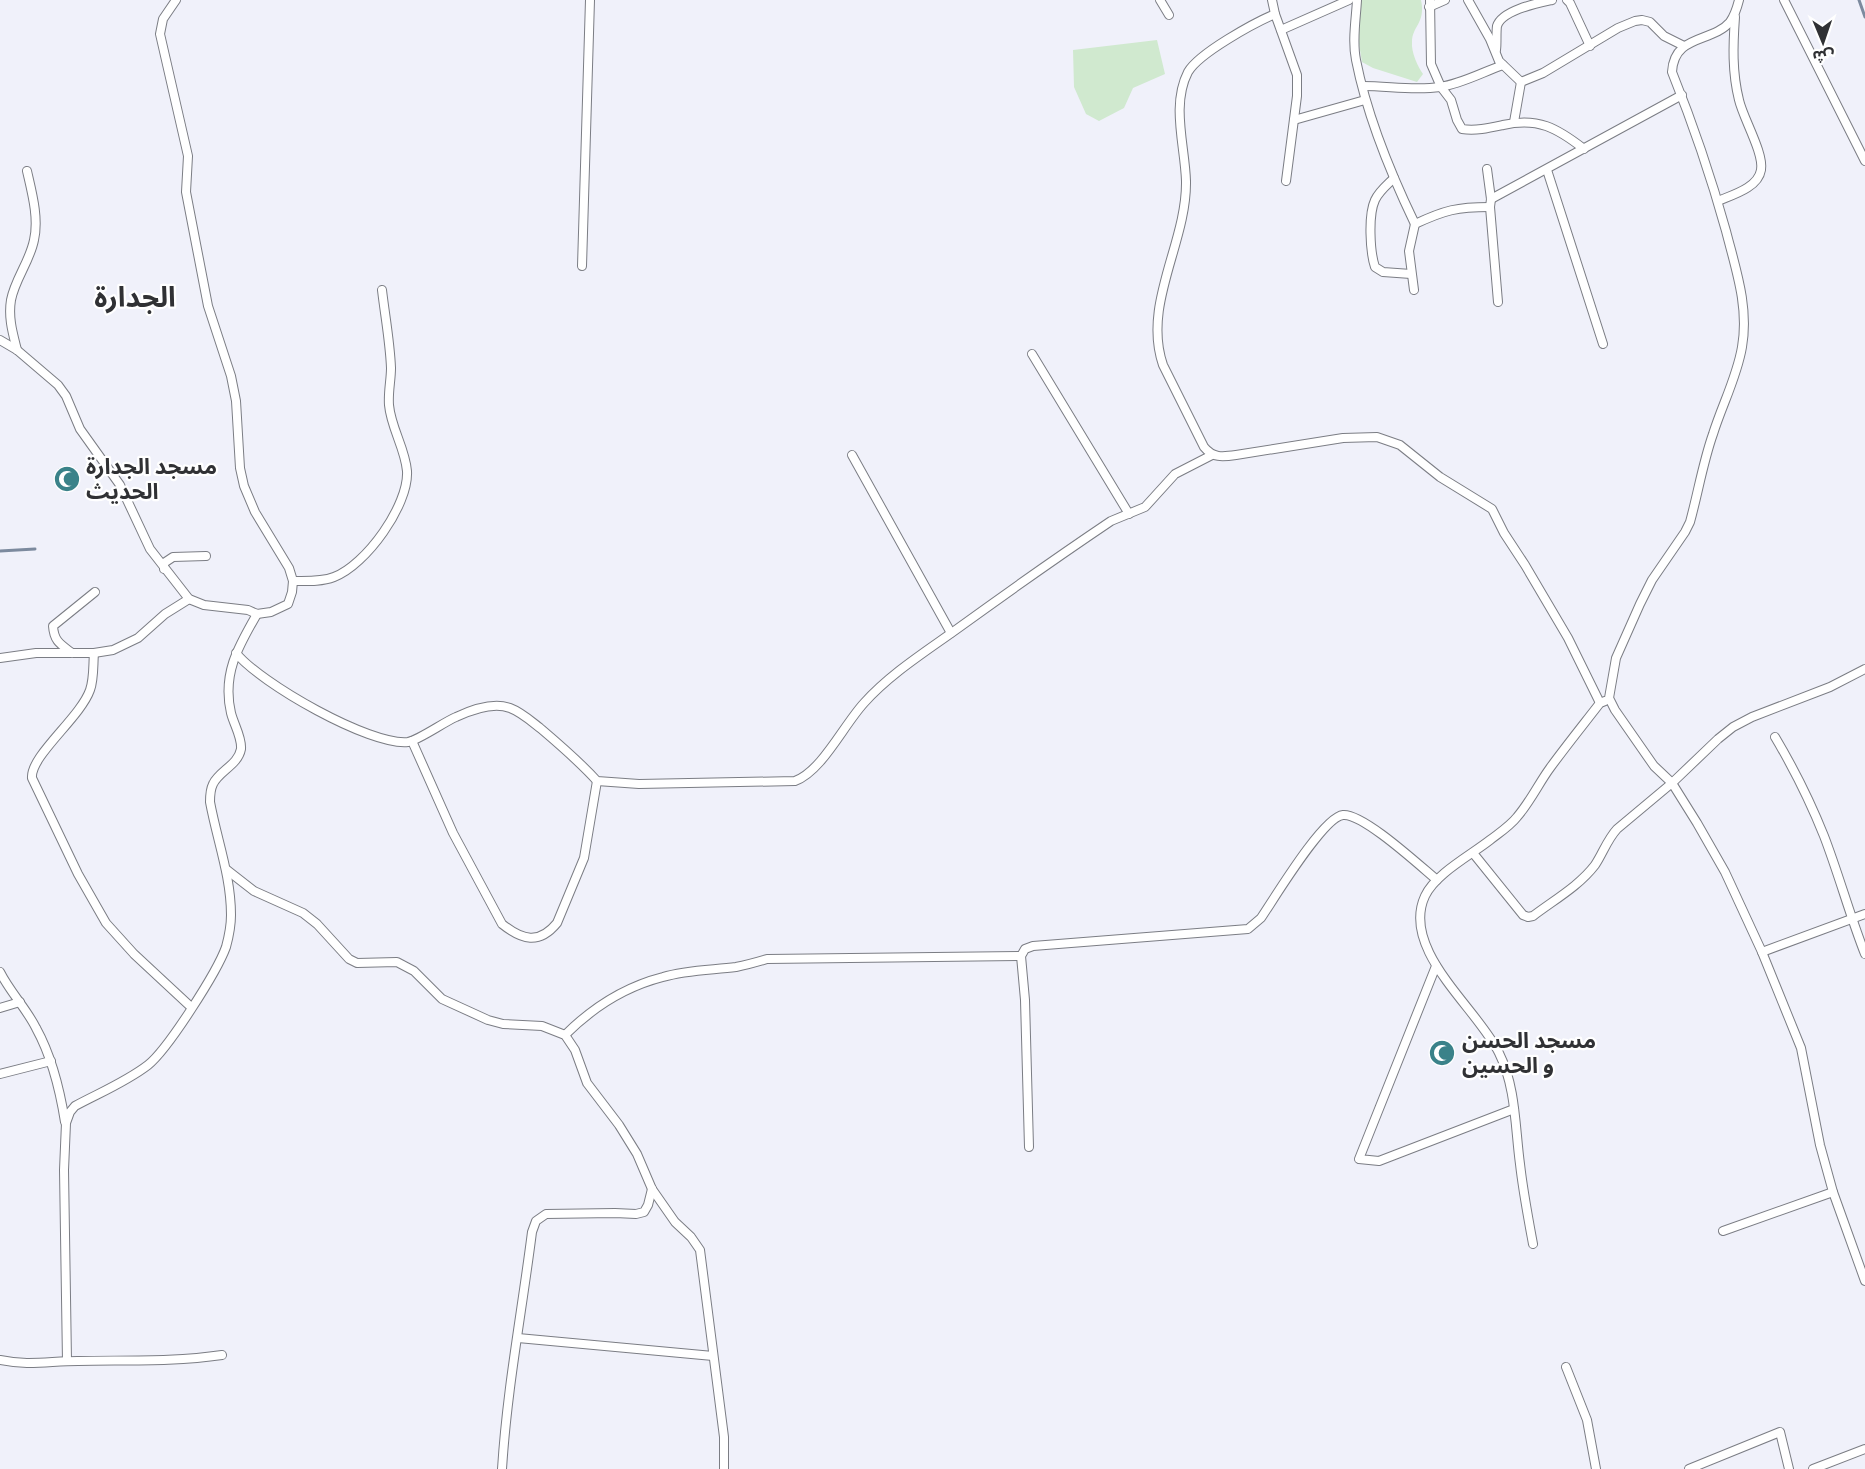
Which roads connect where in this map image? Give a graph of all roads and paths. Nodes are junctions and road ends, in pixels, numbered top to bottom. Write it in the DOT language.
graph roads {
  1 [pos="176,0"];
  2 [pos="590,0"];
  3 [pos="1160,0"];
  4 [pos="1272,0"];
  5 [pos="1349,0"];
  6 [pos="1357,0"];
  7 [pos="1445,0"];
  8 [pos="1468,0"];
  9 [pos="1552,0"];
  10 [pos="1567,0"];
  11 [pos="1739,0"];
  12 [pos="1784,0"];
  13 [pos="1430,3"];
  14 [pos="1275,14"];
  15 [pos="1736,14"];
  16 [pos="1169,15"];
  17 [pos="1281,30"];
  18 [pos="1590,46"];
  19 [pos="1684,46"];
  20 [pos="1496,53"];
  21 [pos="1503,65"];
  22 [pos="1521,82"];
  23 [pos="1364,86"];
  24 [pos="1441,87"];
  25 [pos="1682,95"];
  26 [pos="1365,100"];
  27 [pos="1294,120"];
  28 [pos="1515,122"];
  29 [pos="1584,150"];
  30 [pos="1865,161"];
  31 [pos="1487,169"];
  32 [pos="1547,170"];
  33 [pos="27,171"];
  34 [pos="1394,178"];
  35 [pos="1286,181"];
  36 [pos="1718,201"];
  37 [pos="1491,203"];
  38 [pos="1415,224"];
  39 [pos="582,266"];
  40 [pos="1411,274"];
  41 [pos="382,290"];
  42 [pos="1414,290"];
  43 [pos="1498,302"];
  44 [pos="0,340"];
  45 [pos="1603,344"];
  46 [pos="17,350"];
  47 [pos="1032,354"];
  48 [pos="852,455"];
  49 [pos="1212,455"];
  50 [pos="1129,514"];
  51 [pos="206,556"];
  52 [pos="165,569"];
  53 [pos="293,581"];
  54 [pos="95,592"];
  55 [pos="189,599"];
  56 [pos="256,614"];
  57 [pos="951,633"];
  58 [pos="72,653"];
  59 [pos="94,653"];
  60 [pos="236,653"];
  61 [pos="0,658"];
  62 [pos="1865,669"];
  63 [pos="1609,698"];
  64 [pos="1600,703"];
  65 [pos="1775,736"];
  66 [pos="411,741"];
  67 [pos="597,781"];
  68 [pos="1672,783"];
  69 [pos="1473,853"];
  70 [pos="227,870"];
  71 [pos="1437,880"];
  72 [pos="1865,914"];
  73 [pos="1851,918"];
  74 [pos="1762,952"];
  75 [pos="1865,954"];
  76 [pos="1021,956"];
  77 [pos="1436,966"];
  78 [pos="0,972"];
  79 [pos="20,1002"];
  80 [pos="191,1007"];
  81 [pos="0,1008"];
  82 [pos="565,1035"];
  83 [pos="51,1061"];
  84 [pos="0,1074"];
  85 [pos="61,1101"];
  86 [pos="75,1106"];
  87 [pos="1514,1108"];
  88 [pos="66,1123"];
  89 [pos="1029,1147"];
  90 [pos="652,1189"];
  91 [pos="1833,1192"];
  92 [pos="1724,1231"];
  93 [pos="1533,1244"];
  94 [pos="1865,1281"];
  95 [pos="518,1338"];
  96 [pos="222,1355"];
  97 [pos="713,1356"];
  98 [pos="0,1360"];
  99 [pos="67,1361"];
  100 [pos="1566,1367"];
  101 [pos="1865,1449"];
  102 [pos="502,1469"];
  103 [pos="724,1469"];
  104 [pos="1596,1469"];
  105 [pos="1689,1469"];
  106 [pos="1789,1469"];
  107 [pos="1813,1469"];
  1 -- 53 [label="street"];
  2 -- 39 [label="street"];
  3 -- 16 [label="street"];
  4 -- 14 [label="street"];
  5 -- 17 [label="street"];
  6 -- 23 [label="street"];
  7 -- 13 [label="street"];
  8 -- 20 [label="street"];
  9 -- 20 [label="street"];
  10 -- 18 [label="street"];
  11 -- 15 [label="street"];
  12 -- 30 [label="street"];
  13 -- 24 [label="street"];
  14 -- 17 [label="street"];
  14 -- 49 [label="street"];
  15 -- 19 [label="street"];
  15 -- 36 [label="street"];
  17 -- 27 [label="street"];
  18 -- 19 [label="street"];
  18 -- 22 [label="street"];
  19 -- 25 [label="street"];
  20 -- 21 [label="street"];
  21 -- 22 [label="street"];
  21 -- 24 [label="street"];
  22 -- 28 [label="street"];
  23 -- 24 [label="street"];
  23 -- 26 [label="street"];
  24 -- 28 [label="street"];
  25 -- 29 [label="street"];
  25 -- 36 [label="street"];
  26 -- 27 [label="street"];
  26 -- 34 [label="street"];
  27 -- 35 [label="street"];
  28 -- 29 [label="street"];
  29 -- 32 [label="street"];
  31 -- 37 [label="street"];
  32 -- 37 [label="street"];
  32 -- 45 [label="street"];
  33 -- 46 [label="street"];
  34 -- 38 [label="street"];
  34 -- 40 [label="street"];
  36 -- 63 [label="street"];
  37 -- 38 [label="street"];
  37 -- 43 [label="street"];
  38 -- 40 [label="street"];
  40 -- 42 [label="street"];
  41 -- 53 [label="street"];
  44 -- 46 [label="street"];
  46 -- 52 [label="street"];
  47 -- 50 [label="street"];
  48 -- 57 [label="street"];
  49 -- 50 [label="street"];
  49 -- 64 [label="street"];
  50 -- 57 [label="street"];
  51 -- 52 [label="street"];
  52 -- 55 [label="street"];
  53 -- 56 [label="street"];
  54 -- 58 [label="street"];
  55 -- 56 [label="street"];
  55 -- 59 [label="street"];
  56 -- 60 [label="street"];
  57 -- 67 [label="street"];
  58 -- 59 [label="street"];
  58 -- 61 [label="street"];
  59 -- 80 [label="street"];
  60 -- 66 [label="street"];
  60 -- 70 [label="street"];
  62 -- 68 [label="street"];
  63 -- 64 [label="street"];
  63 -- 68 [label="street"];
  64 -- 69 [label="street"];
  65 -- 73 [label="street"];
  66 -- 67 [label="street"];
  66 -- 67 [label="street"];
  68 -- 69 [label="street"];
  68 -- 74 [label="street"];
  69 -- 71 [label="street"];
  70 -- 80 [label="street"];
  70 -- 82 [label="street"];
  71 -- 76 [label="street"];
  71 -- 77 [label="street"];
  72 -- 73 [label="street"];
  73 -- 74 [label="street"];
  73 -- 75 [label="street"];
  74 -- 91 [label="street"];
  76 -- 82 [label="street"];
  76 -- 89 [label="street"];
  77 -- 87 [label="street"];
  77 -- 87 [label="street"];
  78 -- 79 [label="street"];
  79 -- 81 [label="street"];
  79 -- 83 [label="street"];
  80 -- 86 [label="street"];
  82 -- 90 [label="street"];
  83 -- 84 [label="street"];
  83 -- 85 [label="street"];
  85 -- 86 [label="street"];
  85 -- 88 [label="street"];
  86 -- 88 [label="street"];
  87 -- 93 [label="street"];
  88 -- 99 [label="street"];
  90 -- 95 [label="street"];
  90 -- 97 [label="street"];
  91 -- 92 [label="street"];
  91 -- 94 [label="street"];
  95 -- 97 [label="street"];
  95 -- 102 [label="street"];
  96 -- 99 [label="street"];
  97 -- 103 [label="street"];
  98 -- 99 [label="street"];
  100 -- 104 [label="street"];
  101 -- 107 [label="street"];
  105 -- 106 [label="street"];
}
